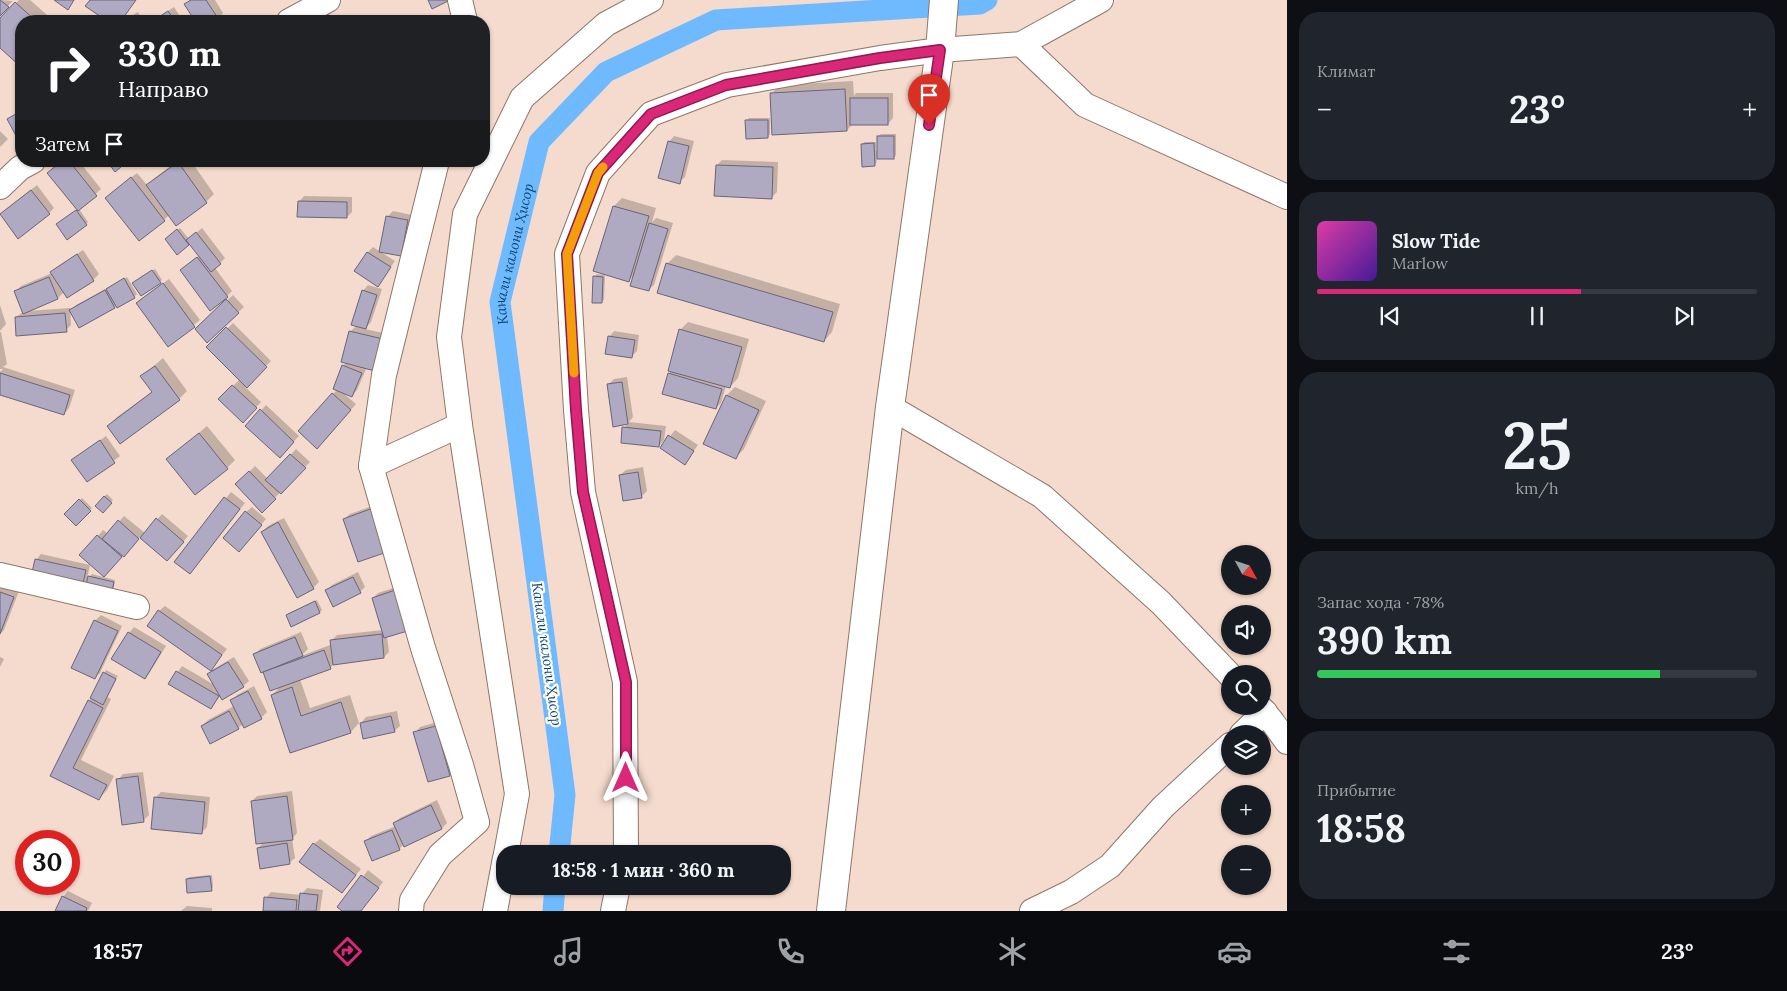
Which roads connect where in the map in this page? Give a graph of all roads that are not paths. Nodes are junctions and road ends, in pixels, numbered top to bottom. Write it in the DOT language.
graph roads {
  1 [pos="328,0"];
  2 [pos="460,0"];
  3 [pos="651,0"];
  4 [pos="944,0"];
  5 [pos="1101,0"];
  6 [pos="300,15"];
  7 [pos="464,15"];
  8 [pos="1021,44"];
  9 [pos="940,50"];
  10 [pos="490,163"];
  11 [pos="22,167"];
  12 [pos="436,167"];
  13 [pos="488,167"];
  14 [pos="0,187"];
  15 [pos="1287,197"];
  16 [pos="890,407"];
  17 [pos="460,425"];
  18 [pos="371,466"];
  19 [pos="0,576"];
  20 [pos="137,607"];
  21 [pos="1221,666"];
  22 [pos="1257,715"];
  23 [pos="1267,715"];
  24 [pos="1249,725"];
  25 [pos="1287,742"];
  26 [pos="1221,753"];
  27 [pos="508,845"];
  28 [pos="626,845"];
  29 [pos="498,895"];
  30 [pos="616,895"];
  31 [pos="411,911"];
  32 [pos="495,911"];
  33 [pos="613,911"];
  34 [pos="831,911"];
  35 [pos="1032,911"];
  1 -- 6 [label="street"];
  2 -- 7 [label="street"];
  3 -- 10 [label="street"];
  4 -- 9 [label="main road"];
  5 -- 8 [label="street"];
  8 -- 9 [label="street"];
  8 -- 15 [label="street"];
  9 -- 16 [label="main road"];
  9 -- 28 [label="street"];
  11 -- 14 [label="street"];
  12 -- 18 [label="street"];
  13 -- 17 [label="street"];
  16 -- 21 [label="street"];
  16 -- 34 [label="main road"];
  17 -- 18 [label="street"];
  17 -- 27 [label="street"];
  18 -- 31 [label="street"];
  19 -- 20 [label="street"];
  22 -- 24 [label="street"];
  23 -- 25 [label="street"];
  26 -- 35 [label="street"];
  29 -- 32 [label="street"];
  30 -- 33 [label="street"];
}
